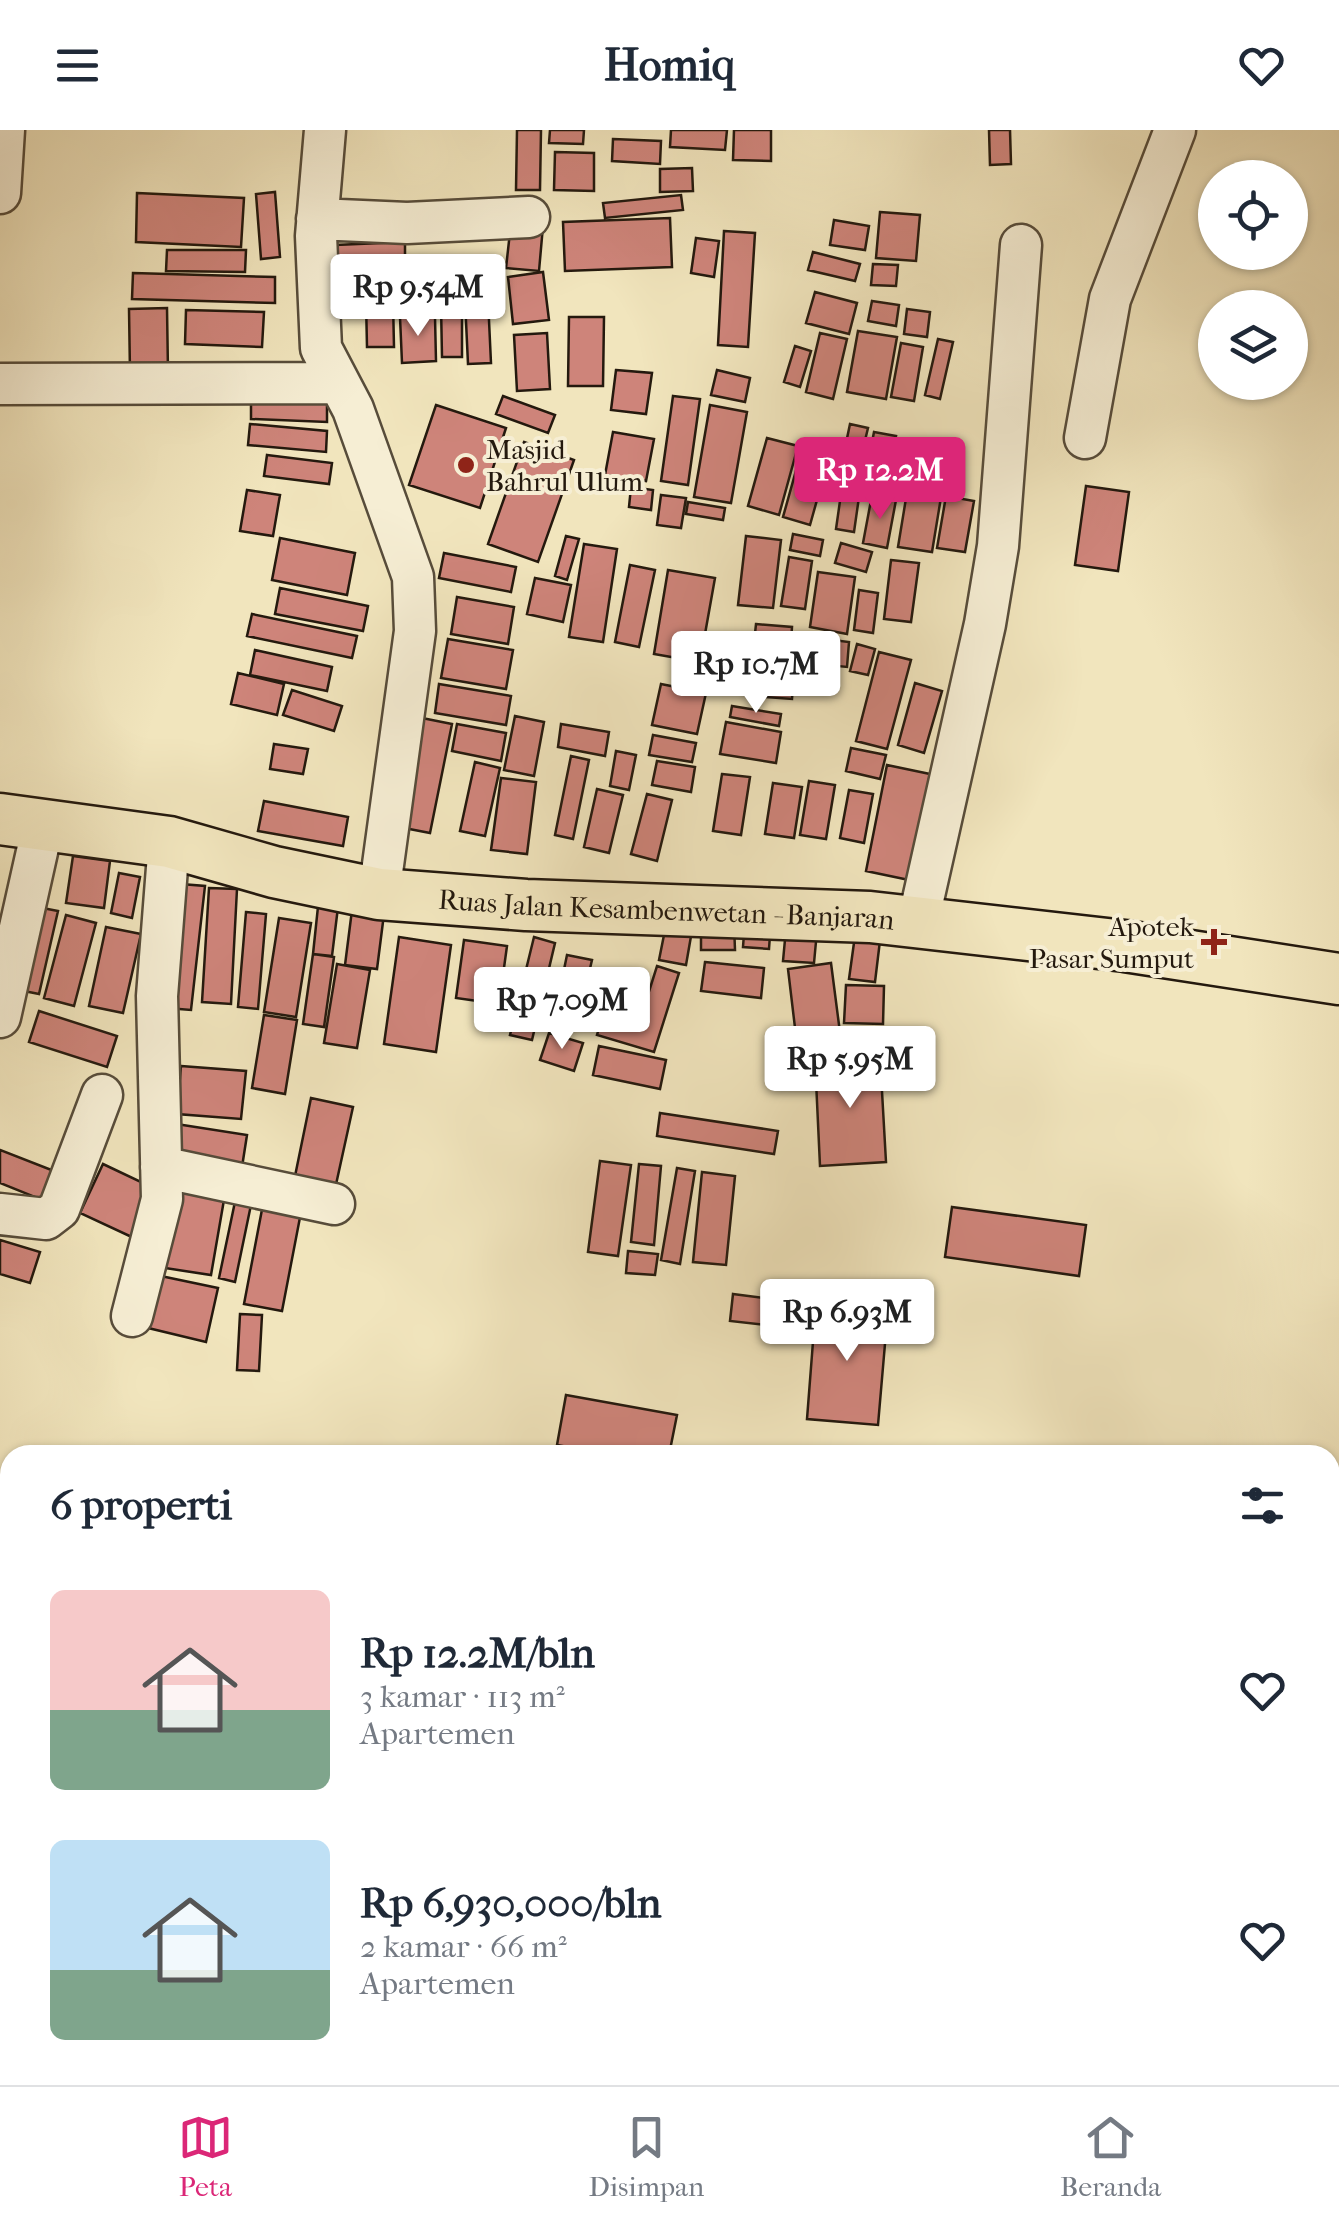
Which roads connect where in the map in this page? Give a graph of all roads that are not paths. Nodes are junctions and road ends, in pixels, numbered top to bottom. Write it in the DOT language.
graph roads {
  1 [pos="4,130"];
  2 [pos="325,130"];
  3 [pos="1175,130"];
  4 [pos="0,193"];
  5 [pos="529,217"];
  6 [pos="317,219"];
  7 [pos="1021,245"];
  8 [pos="337,383"];
  9 [pos="0,384"];
  10 [pos="1085,438"];
  11 [pos="21,822"];
  12 [pos="169,842"];
  13 [pos="380,894"];
  14 [pos="918,922"];
  15 [pos="1339,979"];
  16 [pos="0,1018"];
  17 [pos="102,1095"];
  18 [pos="161,1167"];
  19 [pos="334,1204"];
  20 [pos="0,1214"];
  21 [pos="132,1316"];
  1 -- 4 [label="street"];
  2 -- 6 [label="street"];
  3 -- 10 [label="street"];
  5 -- 6 [label="street"];
  6 -- 8 [label="street"];
  7 -- 14 [label="street"];
  8 -- 9 [label="street"];
  8 -- 13 [label="street"];
  11 -- 12 [label="main road, Ruas Jalan Kesambenwetan - Banjaran"];
  11 -- 16 [label="street"];
  12 -- 13 [label="main road, Ruas Jalan Kesambenwetan - Banjaran"];
  12 -- 18 [label="street"];
  13 -- 14 [label="main road, Ruas Jalan Kesambenwetan - Banjaran"];
  14 -- 15 [label="main road, Ruas Jalan Kesambenwetan - Banjaran"];
  17 -- 20 [label="street"];
  18 -- 19 [label="street"];
  18 -- 21 [label="street"];
}
